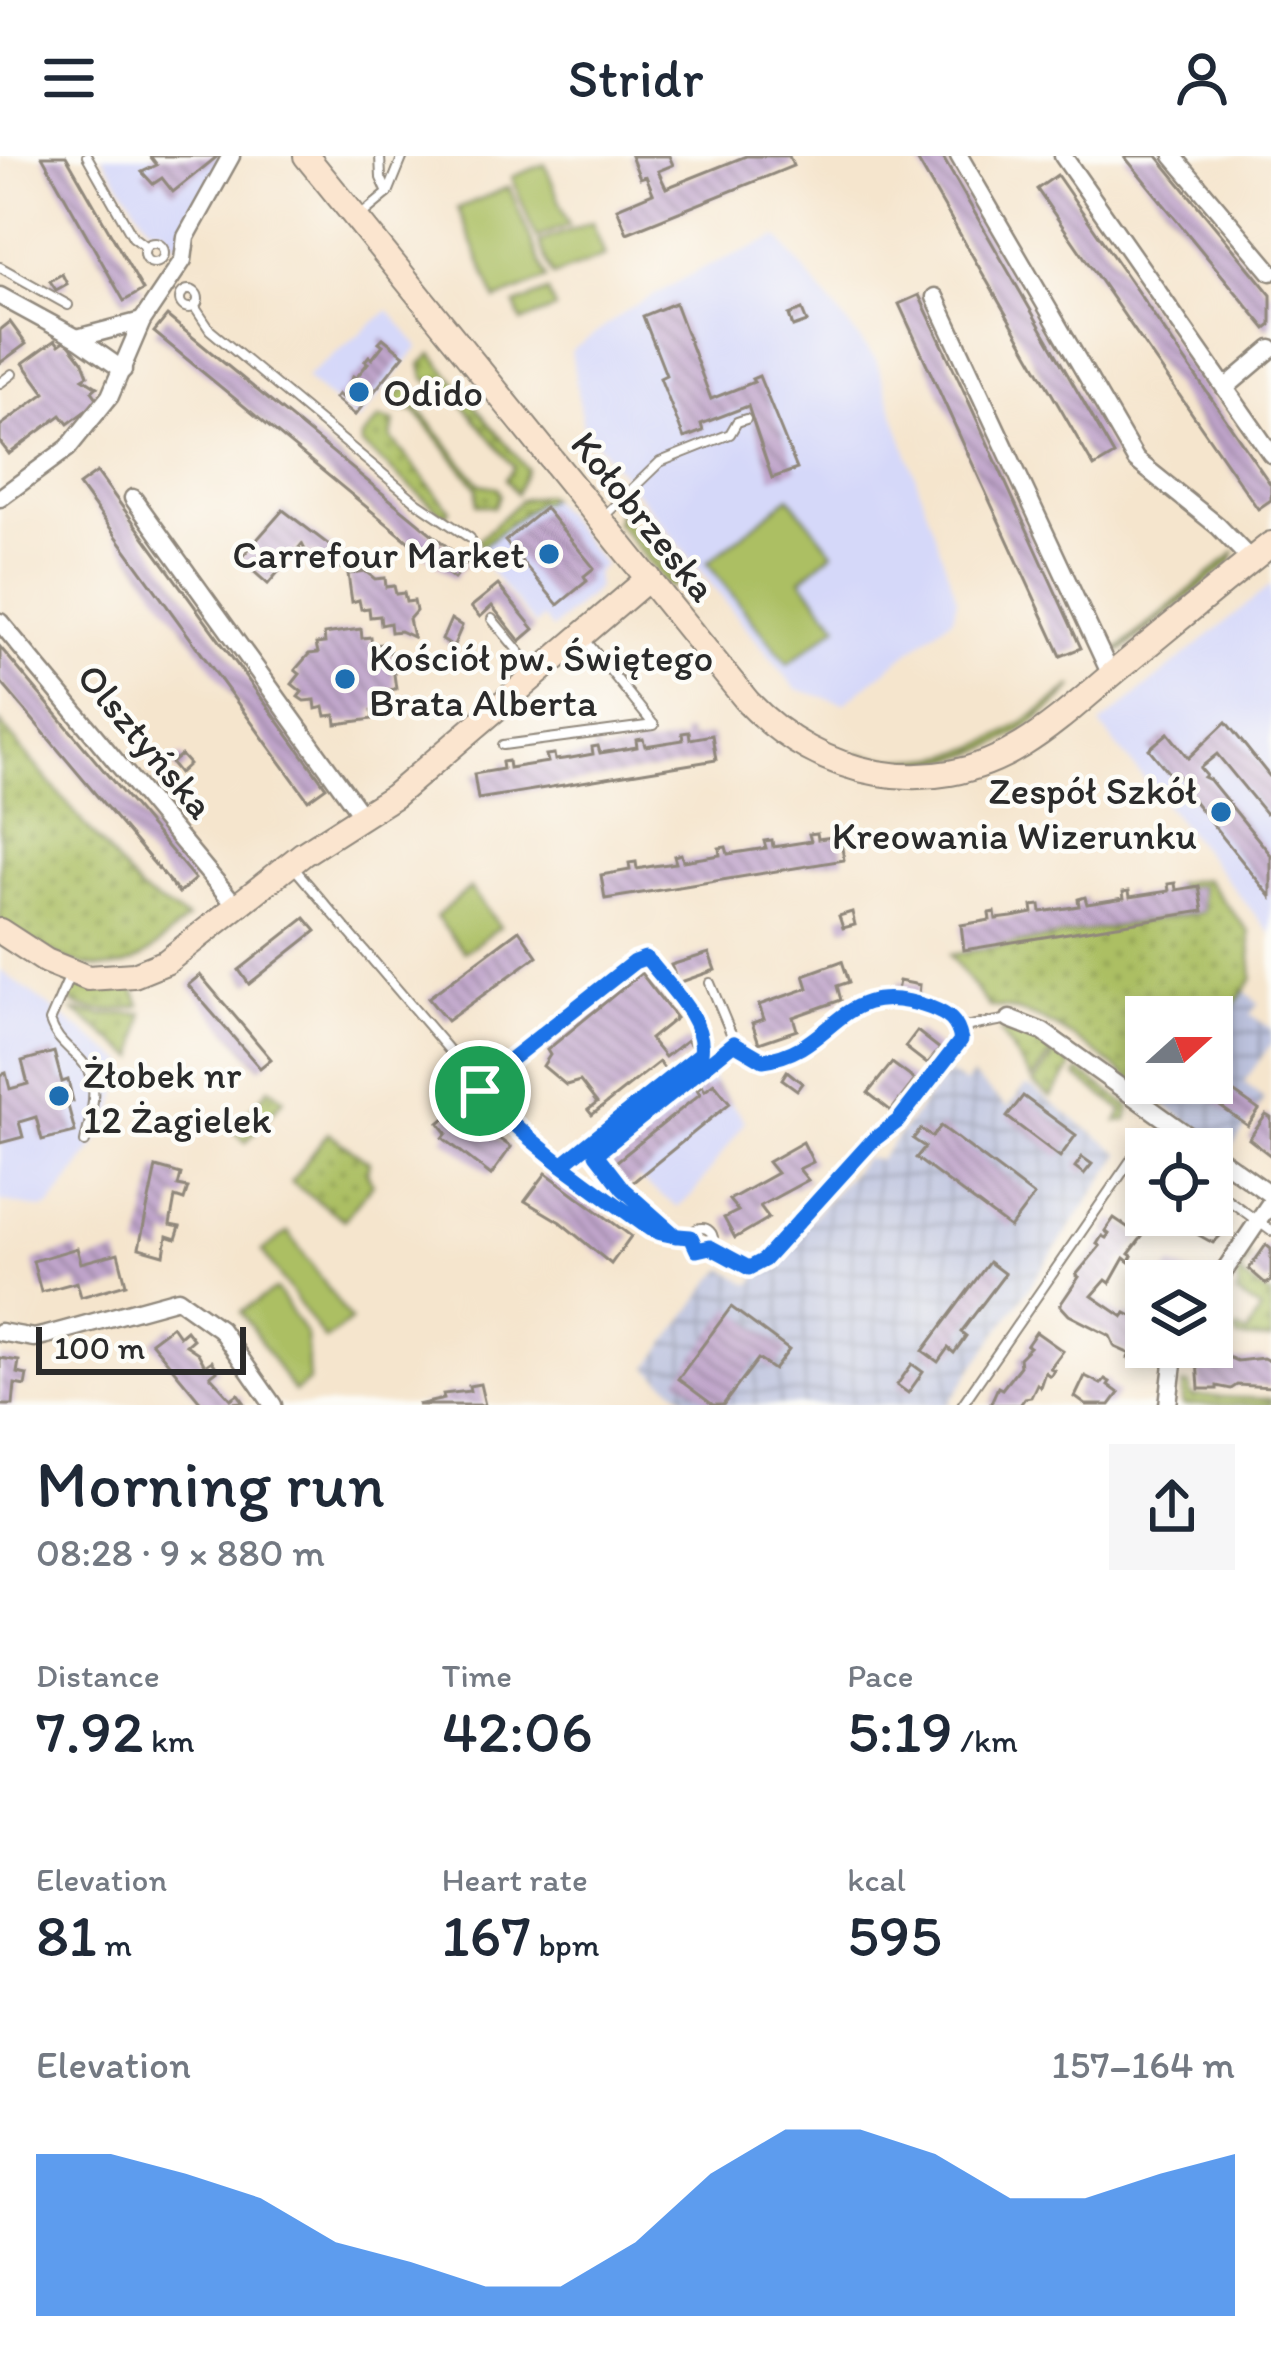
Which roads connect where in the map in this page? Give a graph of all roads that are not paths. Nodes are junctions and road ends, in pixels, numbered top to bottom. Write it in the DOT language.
graph roads {
  1 [pos="87,156"];
  2 [pos="231,156"];
  3 [pos="306,156"];
  4 [pos="380,156"];
  5 [pos="403,156"];
  6 [pos="959,156"];
  7 [pos="1063,156"];
  8 [pos="1173,156"];
  9 [pos="388,193"];
  10 [pos="357,219"];
  11 [pos="146,247"];
  12 [pos="0,267"];
  13 [pos="1271,272"];
  14 [pos="0,296"];
  15 [pos="935,297"];
  16 [pos="68,305"];
  17 [pos="194,306"];
  18 [pos="142,321"];
  19 [pos="76,338"];
  20 [pos="1271,349"];
  21 [pos="123,370"];
  22 [pos="12,374"];
  23 [pos="0,383"];
  24 [pos="1225,388"];
  25 [pos="746,419"];
  26 [pos="1271,454"];
  27 [pos="0,498"];
  28 [pos="134,498"];
  29 [pos="600,519"];
  30 [pos="470,538"];
  31 [pos="1271,544"];
  32 [pos="1250,560"];
  33 [pos="649,578"];
  34 [pos="492,619"];
  35 [pos="0,622"];
  36 [pos="581,634"];
  37 [pos="536,672"];
  38 [pos="1111,675"];
  39 [pos="503,746"];
  40 [pos="363,817"];
  41 [pos="291,864"];
  42 [pos="237,907"];
  43 [pos="0,931"];
  44 [pos="70,974"];
  45 [pos="710,983"];
  46 [pos="1010,1019"];
  47 [pos="961,1028"];
  48 [pos="734,1043"];
  49 [pos="480,1091"];
  50 [pos="1177,1128"];
  51 [pos="85,1142"];
  52 [pos="562,1165"];
  53 [pos="1125,1169"];
  54 [pos="1233,1169"];
  55 [pos="1271,1198"];
  56 [pos="1233,1204"];
  57 [pos="1264,1227"];
  58 [pos="676,1236"];
  59 [pos="691,1237"];
  60 [pos="710,1247"];
  61 [pos="1233,1264"];
  62 [pos="0,1332"];
  63 [pos="1172,1368"];
  64 [pos="273,1405"];
  65 [pos="962,1405"];
  66 [pos="1168,1405"];
  1 -- 11 [label="lane"];
  2 -- 18 [label="street"];
  3 -- 10 [label="street, Kołobrzeska"];
  4 -- 9 [label="lane"];
  5 -- 9 [label="lane"];
  6 -- 32 [label="street"];
  7 -- 24 [label="street"];
  8 -- 13 [label="street"];
  9 -- 10 [label="lane"];
  10 -- 29 [label="street, Kołobrzeska"];
  12 -- 16 [label="lane"];
  14 -- 19 [label="street"];
  15 -- 38 [label="street"];
  17 -- 30 [label="lane"];
  18 -- 19 [label="street"];
  18 -- 21 [label="street"];
  19 -- 21 [label="street"];
  20 -- 24 [label="street"];
  21 -- 27 [label="street"];
  22 -- 23 [label="lane"];
  24 -- 26 [label="street"];
  25 -- 29 [label="lane"];
  28 -- 40 [label="street"];
  29 -- 33 [label="street, Kołobrzeska"];
  31 -- 32 [label="street, Kołobrzeska"];
  32 -- 38 [label="street, Kołobrzeska"];
  33 -- 36 [label="street"];
  33 -- 38 [label="street, Kołobrzeska"];
  34 -- 37 [label="lane"];
  35 -- 42 [label="street, Olsztyńska"];
  36 -- 37 [label="street"];
  36 -- 39 [label="lane"];
  37 -- 40 [label="street"];
  40 -- 41 [label="street"];
  41 -- 42 [label="street"];
  41 -- 49 [label="lane"];
  42 -- 44 [label="street"];
  43 -- 44 [label="street"];
  44 -- 51 [label="lane"];
  45 -- 48 [label="lane"];
  46 -- 47 [label="lane"];
  46 -- 50 [label="street"];
  47 -- 48 [label="lane"];
  47 -- 60 [label="lane"];
  48 -- 58 [label="lane"];
  49 -- 52 [label="lane"];
  49 -- 52 [label="lane"];
  52 -- 58 [label="lane"];
  53 -- 65 [label="lane"];
  54 -- 55 [label="street"];
  55 -- 57 [label="street"];
  56 -- 57 [label="lane"];
  57 -- 61 [label="street"];
  58 -- 59 [label="lane"];
  59 -- 60 [label="lane"];
  59 -- 60 [label="lane"];
  62 -- 64 [label="street"];
  63 -- 66 [label="street"];
}
